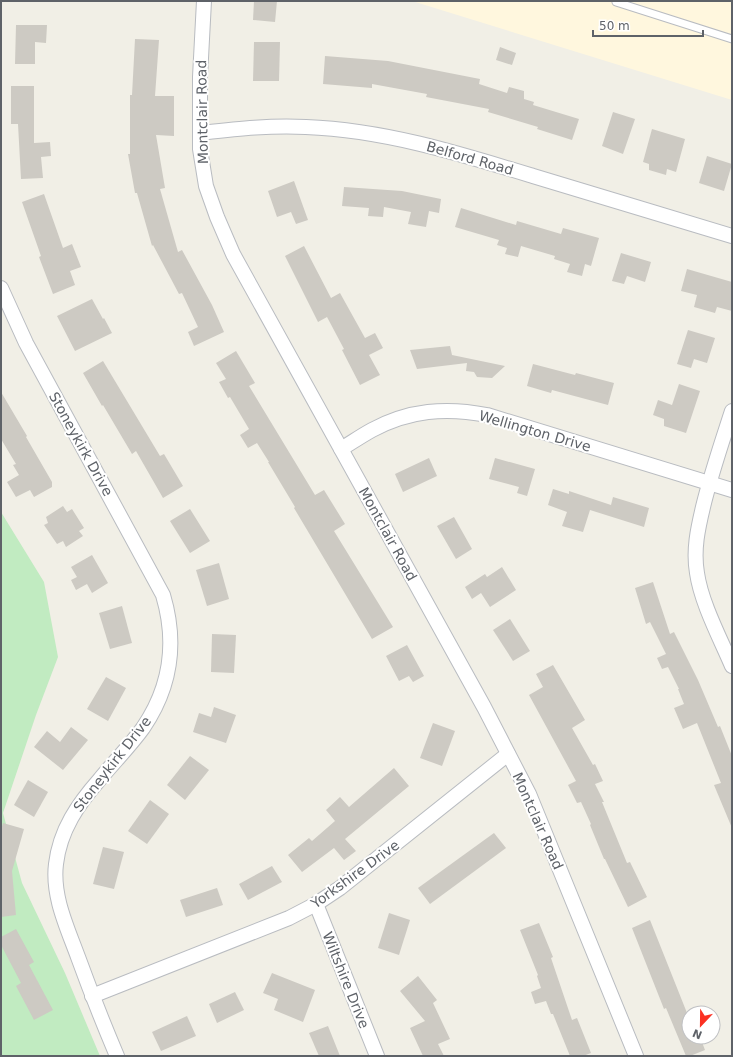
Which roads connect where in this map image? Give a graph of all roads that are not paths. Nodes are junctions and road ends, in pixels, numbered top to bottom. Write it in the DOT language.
graph roads {
  1 [pos="204,1"];
  2 [pos="615,2"];
  3 [pos="732,39"];
  4 [pos="200,133"];
  5 [pos="732,236"];
  6 [pos="1,288"];
  7 [pos="732,411"];
  8 [pos="340,449"];
  9 [pos="709,483"];
  10 [pos="732,490"];
  11 [pos="732,666"];
  12 [pos="508,754"];
  13 [pos="316,904"];
  14 [pos="92,996"];
  15 [pos="117,1056"];
  16 [pos="377,1056"];
  17 [pos="636,1056"];
  1 -- 4 [label="street, Montclair Road"];
  2 -- 3 [label="lane"];
  4 -- 5 [label="street, Belford Road"];
  4 -- 8 [label="street, Montclair Road"];
  6 -- 14 [label="street, Stoneykirk Drive"];
  7 -- 9 [label="street"];
  8 -- 9 [label="street, Wellington Drive"];
  8 -- 12 [label="street, Montclair Road"];
  9 -- 10 [label="street, Wellington Drive"];
  9 -- 11 [label="street"];
  12 -- 13 [label="street, Yorkshire Drive"];
  12 -- 17 [label="street, Montclair Road"];
  13 -- 14 [label="street, Yorkshire Drive"];
  13 -- 16 [label="street, Wiltshire Drive"];
  14 -- 15 [label="street, Stoneykirk Drive"];
}
